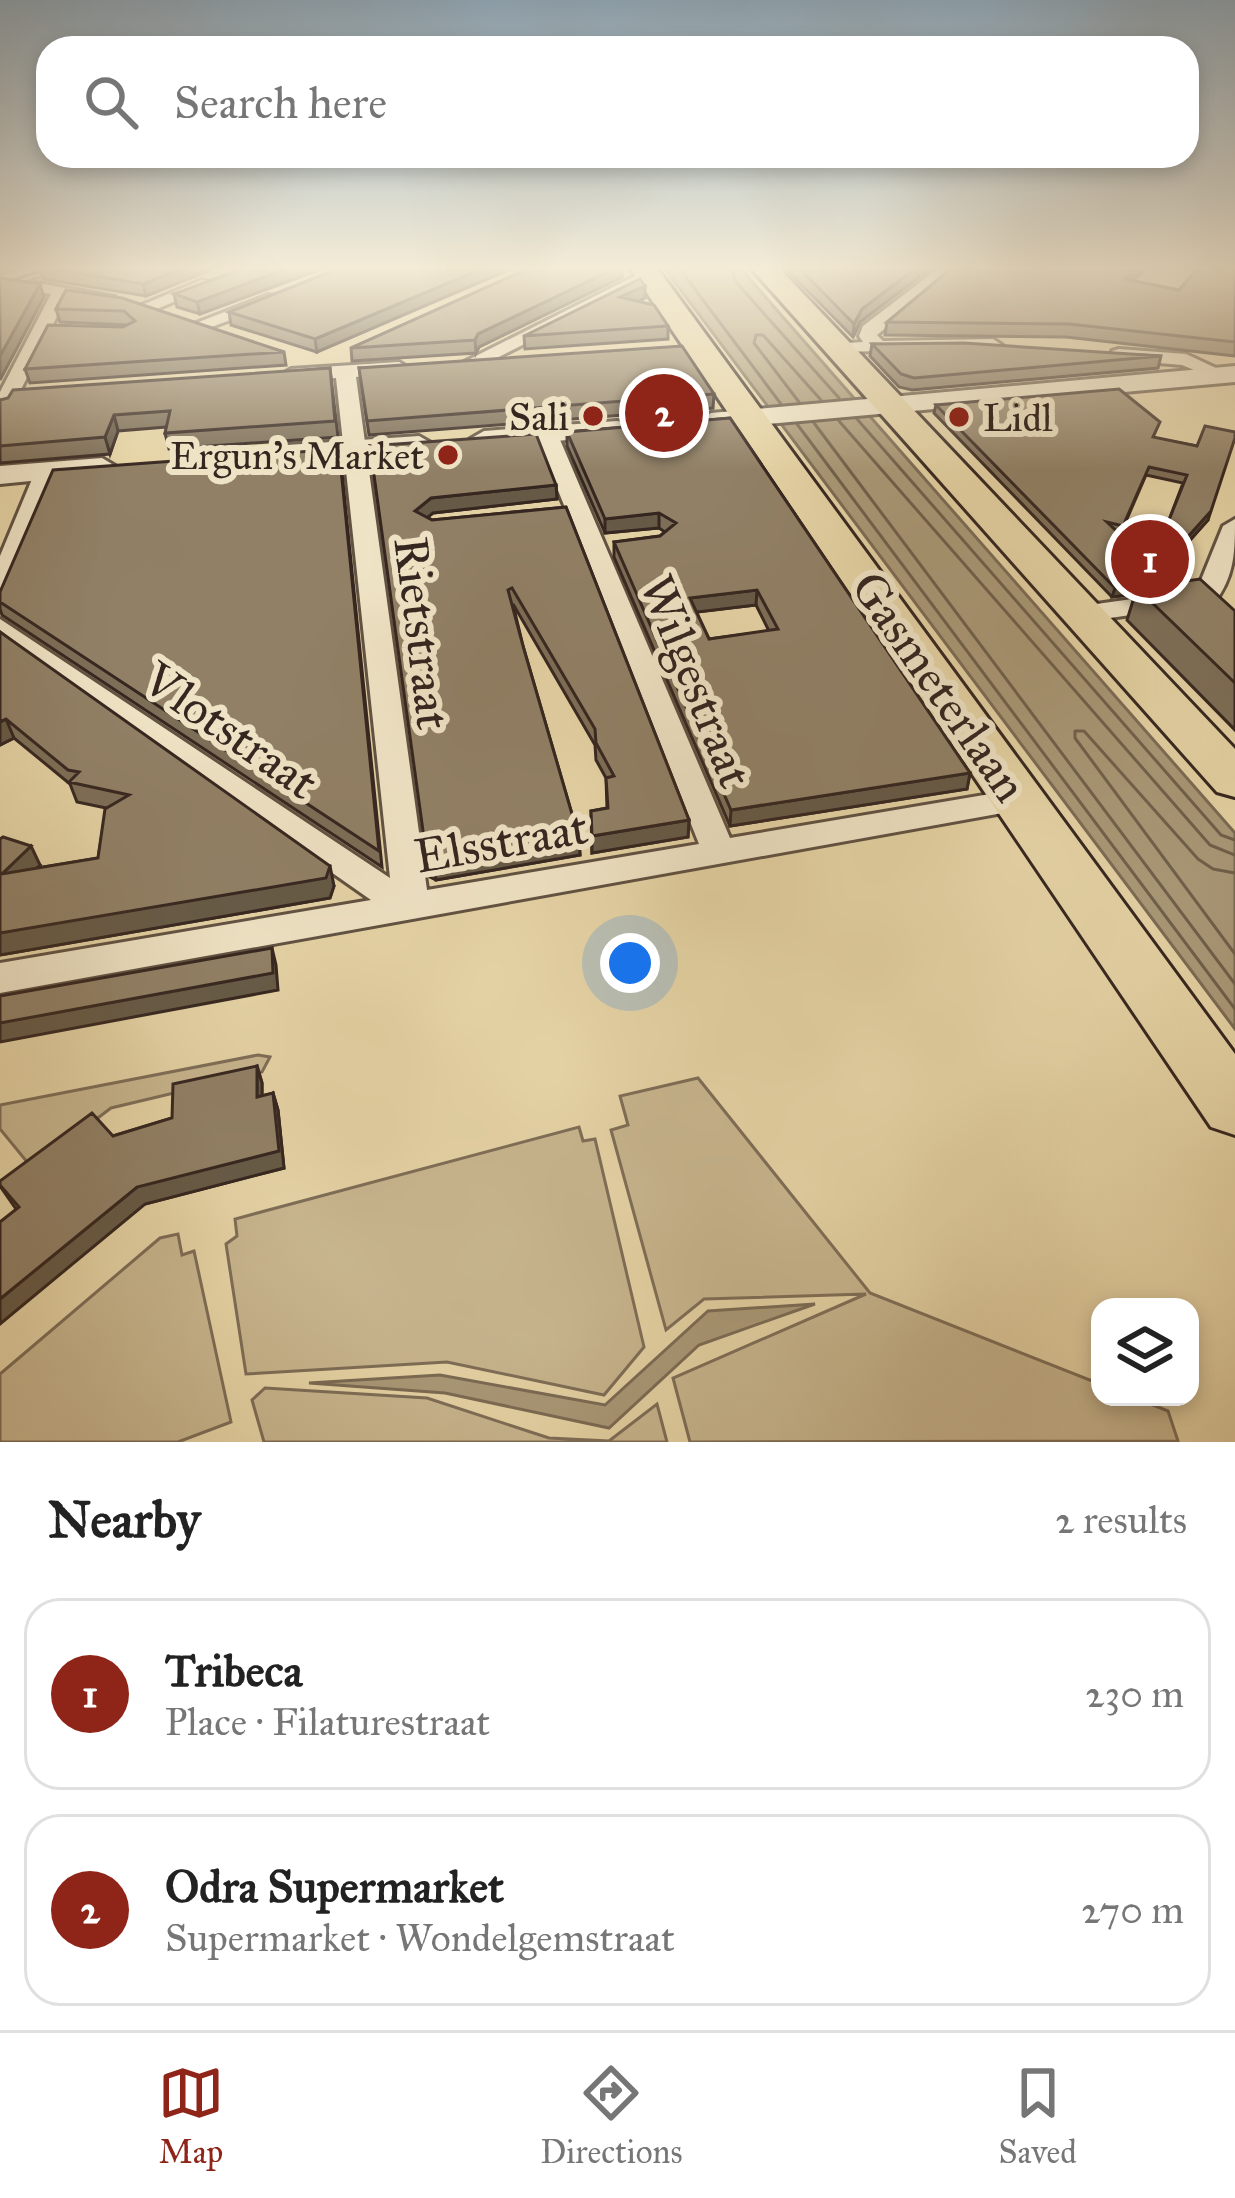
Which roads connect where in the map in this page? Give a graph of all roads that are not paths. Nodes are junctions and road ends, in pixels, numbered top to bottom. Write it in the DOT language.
graph roads {
  1 [pos="38,335"];
  2 [pos="524,335"];
  3 [pos="683,335"];
  4 [pos="826,335"];
  5 [pos="868,335"];
  6 [pos="876,345"];
  7 [pos="360,346"];
  8 [pos="1013,346"];
  9 [pos="837,347"];
  10 [pos="1098,353"];
  11 [pos="287,354"];
  12 [pos="519,360"];
  13 [pos="472,363"];
  14 [pos="450,364"];
  15 [pos="427,366"];
  16 [pos="319,369"];
  17 [pos="345,371"];
  18 [pos="1229,375"];
  19 [pos="260,377"];
  20 [pos="33,394"];
  21 [pos="3,401"];
  22 [pos="877,405"];
  23 [pos="760,416"];
  24 [pos="688,423"];
  25 [pos="641,427"];
  26 [pos="547,435"];
  27 [pos="354,449"];
  28 [pos="251,456"];
  29 [pos="137,465"];
  30 [pos="46,472"];
  31 [pos="0,476"];
  32 [pos="1235,526"];
  33 [pos="0,587"];
  34 [pos="1082,614"];
  35 [pos="0,627"];
  36 [pos="1235,780"];
  37 [pos="1019,800"];
  38 [pos="718,850"];
  39 [pos="411,906"];
  40 [pos="0,978"];
  41 [pos="1235,1106"];
  1 -- 21 [label="street"];
  2 -- 13 [label="street"];
  3 -- 23 [label="main road, Gasmeterlaan"];
  4 -- 9 [label="main road"];
  5 -- 6 [label="street"];
  6 -- 8 [label="street"];
  6 -- 9 [label="street"];
  7 -- 16 [label="street"];
  9 -- 22 [label="main road"];
  10 -- 18 [label="street"];
  11 -- 16 [label="street"];
  12 -- 13 [label="street"];
  13 -- 14 [label="street"];
  15 -- 17 [label="street"];
  16 -- 17 [label="street"];
  16 -- 19 [label="street"];
  17 -- 27 [label="street, Rietstraat"];
  18 -- 22 [label="street"];
  20 -- 21 [label="street"];
  22 -- 23 [label="street"];
  22 -- 34 [label="main road"];
  23 -- 24 [label="street"];
  23 -- 37 [label="main road, Gasmeterlaan"];
  25 -- 26 [label="street"];
  26 -- 27 [label="street"];
  26 -- 38 [label="street, Wilgestraat"];
  27 -- 28 [label="street"];
  27 -- 39 [label="street, Rietstraat"];
  29 -- 30 [label="street"];
  30 -- 31 [label="street"];
  30 -- 33 [label="street"];
  32 -- 34 [label="street"];
  34 -- 36 [label="main road"];
  35 -- 39 [label="street, Vlotstraat"];
  37 -- 38 [label="street, Elsstraat"];
  37 -- 41 [label="main road, Gasmeterlaan"];
  38 -- 39 [label="street, Elsstraat"];
  39 -- 40 [label="street, Elsstraat"];
}
